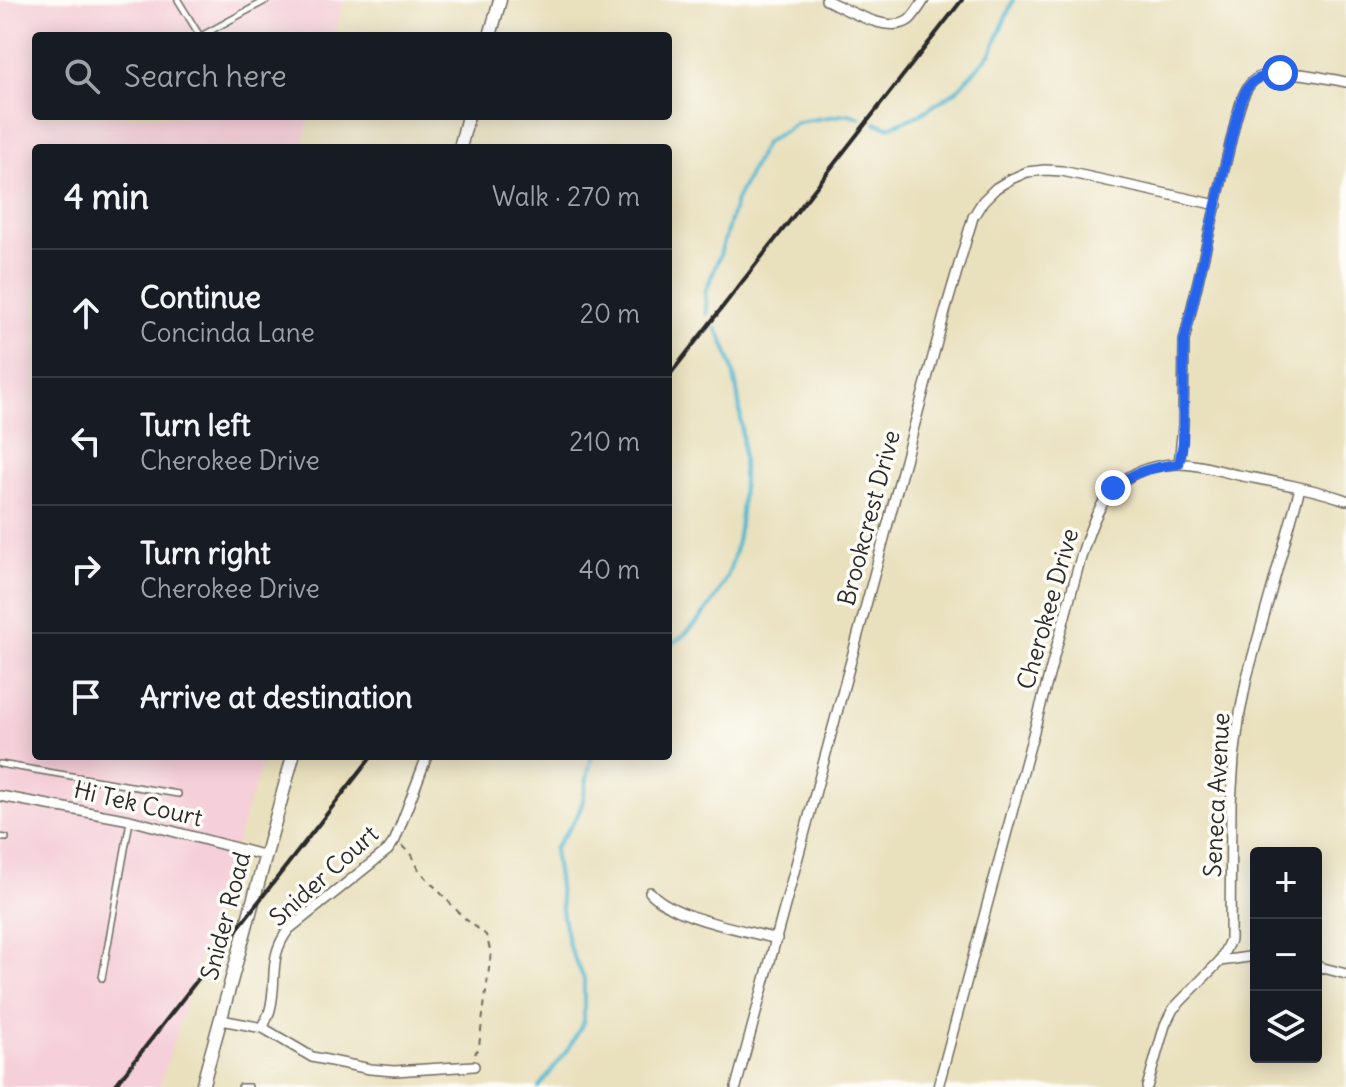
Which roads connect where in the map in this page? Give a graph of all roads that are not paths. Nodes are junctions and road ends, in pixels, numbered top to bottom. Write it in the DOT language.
graph roads {
  1 [pos="178,0"];
  2 [pos="267,0"];
  3 [pos="500,0"];
  4 [pos="826,0"];
  5 [pos="924,0"];
  6 [pos="198,32"];
  7 [pos="208,32"];
  8 [pos="491,32"];
  9 [pos="1346,82"];
  10 [pos="467,120"];
  11 [pos="461,144"];
  12 [pos="1217,205"];
  13 [pos="1179,464"];
  14 [pos="1300,488"];
  15 [pos="1346,500"];
  16 [pos="292,760"];
  17 [pos="425,760"];
  18 [pos="0,764"];
  19 [pos="178,794"];
  20 [pos="0,796"];
  21 [pos="130,820"];
  22 [pos="266,856"];
  23 [pos="650,892"];
  24 [pos="777,939"];
  25 [pos="1250,957"];
  26 [pos="1220,961"];
  27 [pos="1322,968"];
  28 [pos="1346,974"];
  29 [pos="102,978"];
  30 [pos="221,1020"];
  31 [pos="263,1028"];
  32 [pos="474,1066"];
  33 [pos="202,1087"];
  34 [pos="736,1087"];
  35 [pos="938,1087"];
  36 [pos="1147,1087"];
  1 -- 6 [label="lane"];
  2 -- 7 [label="lane"];
  3 -- 8 [label="street"];
  4 -- 5 [label="street"];
  9 -- 12 [label="street"];
  10 -- 11 [label="street"];
  12 -- 13 [label="street"];
  12 -- 24 [label="street, Brookcrest Drive"];
  13 -- 14 [label="street"];
  13 -- 35 [label="street, Cherokee Drive"];
  14 -- 15 [label="street"];
  14 -- 26 [label="street, Seneca Avenue"];
  16 -- 22 [label="street, Snider Road"];
  17 -- 31 [label="street, Snider Court"];
  18 -- 19 [label="lane"];
  20 -- 21 [label="street, Hi Tek Court"];
  21 -- 22 [label="street, Hi Tek Court"];
  21 -- 29 [label="lane"];
  22 -- 30 [label="street, Snider Road"];
  23 -- 24 [label="street"];
  24 -- 34 [label="street, Brookcrest Drive"];
  25 -- 26 [label="street"];
  26 -- 36 [label="street, Seneca Avenue"];
  27 -- 28 [label="street"];
  30 -- 31 [label="street"];
  30 -- 33 [label="street, Snider Road"];
  31 -- 32 [label="street"];
}
